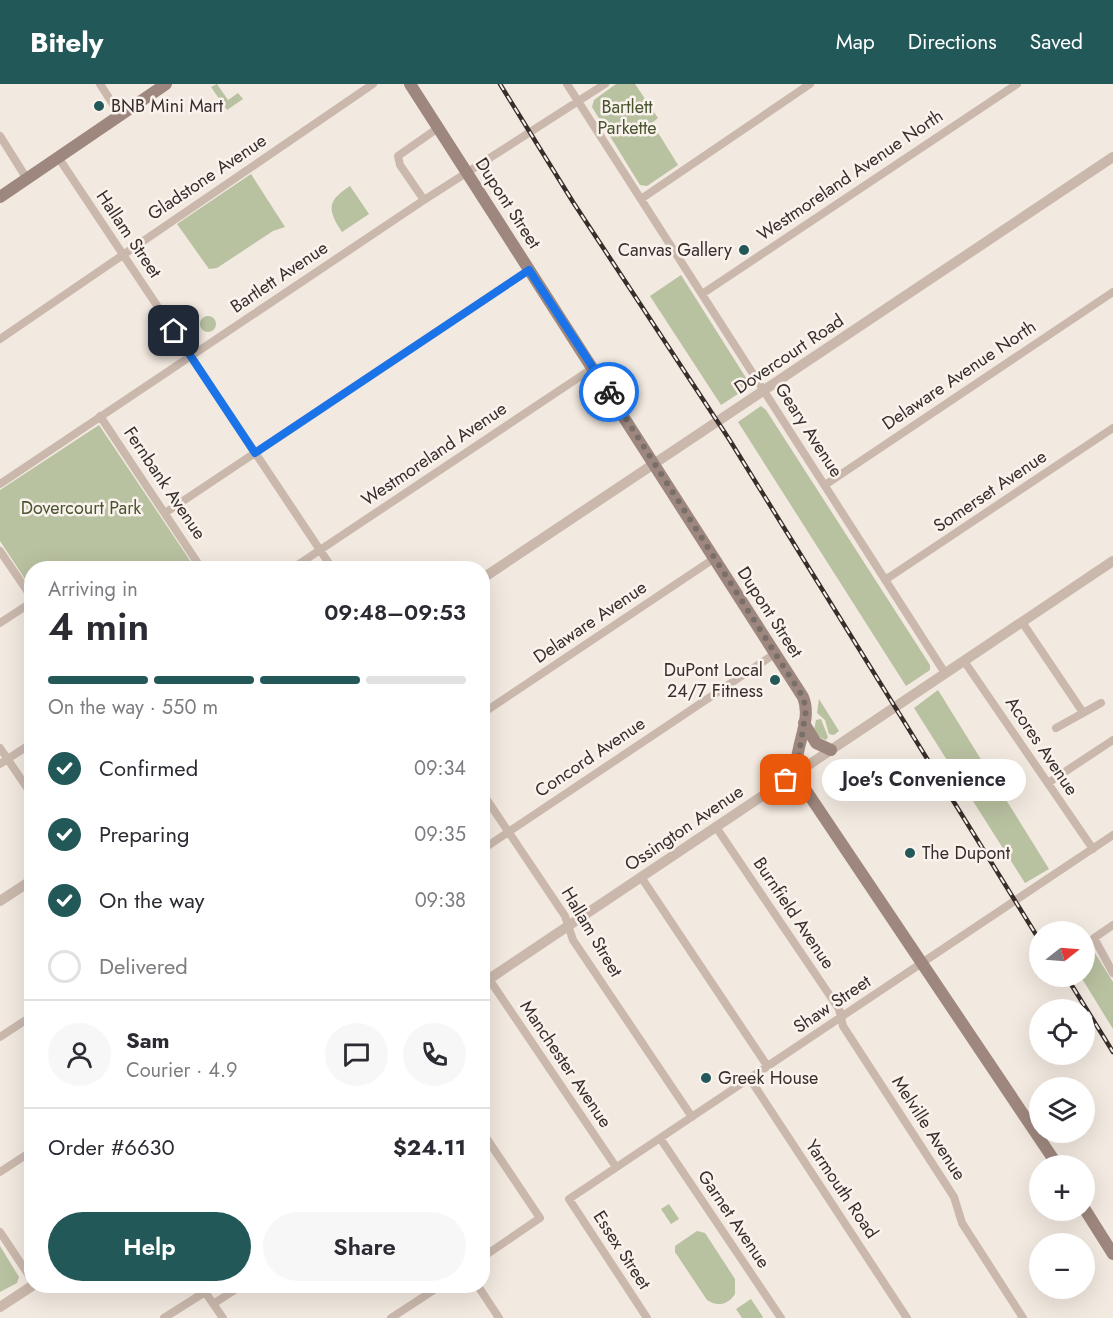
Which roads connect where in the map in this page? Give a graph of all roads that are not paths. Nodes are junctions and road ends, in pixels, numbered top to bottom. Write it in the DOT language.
graph roads {
  1 [pos="100,84"];
  2 [pos="166,84"];
  3 [pos="373,84"];
  4 [pos="410,84"];
  5 [pos="567,84"];
  6 [pos="605,84"];
  7 [pos="810,84"];
  8 [pos="1017,84"];
  9 [pos="578,101"];
  10 [pos="120,115"];
  11 [pos="438,128"];
  12 [pos="0,136"];
  13 [pos="58,157"];
  14 [pos="1113,157"];
  15 [pos="466,172"];
  16 [pos="27,179"];
  17 [pos="0,197"];
  18 [pos="640,199"];
  19 [pos="424,200"];
  20 [pos="123,254"];
  21 [pos="529,270"];
  22 [pos="1113,292"];
  23 [pos="702,294"];
  24 [pos="0,339"];
  25 [pos="190,356"];
  26 [pos="593,368"];
  27 [pos="764,391"];
  28 [pos="100,416"];
  29 [pos="1113,428"];
  30 [pos="255,453"];
  31 [pos="654,464"];
  32 [pos="0,484"];
  33 [pos="825,485"];
  34 [pos="165,513"];
  35 [pos="0,551"];
  36 [pos="320,551"];
  37 [pos="715,558"];
  38 [pos="196,561"];
  39 [pos="304,561"];
  40 [pos="327,561"];
  41 [pos="1112,564"];
  42 [pos="490,573"];
  43 [pos="885,580"];
  44 [pos="24,588"];
  45 [pos="24,606"];
  46 [pos="1022,622"];
  47 [pos="0,623"];
  48 [pos="776,653"];
  49 [pos="964,661"];
  50 [pos="945,673"];
  51 [pos="1101,703"];
  52 [pos="490,708"];
  53 [pos="1082,711"];
  54 [pos="804,722"];
  55 [pos="1056,728"];
  56 [pos="1113,740"];
  57 [pos="0,748"];
  58 [pos="24,748"];
  59 [pos="831,750"];
  60 [pos="4,762"];
  61 [pos="796,773"];
  62 [pos="1048,783"];
  63 [pos="24,786"];
  64 [pos="490,804"];
  65 [pos="716,827"];
  66 [pos="508,831"];
  67 [pos="1112,839"];
  68 [pos="490,844"];
  69 [pos="1093,849"];
  70 [pos="641,877"];
  71 [pos="24,885"];
  72 [pos="0,901"];
  73 [pos="568,925"];
  74 [pos="1113,925"];
  75 [pos="923,963"];
  76 [pos="1113,973"];
  77 [pos="490,978"];
  78 [pos="490,987"];
  79 [pos="840,1019"];
  80 [pos="24,1021"];
  81 [pos="0,1037"];
  82 [pos="768,1067"];
  83 [pos="750,1079"];
  84 [pos="692,1117"];
  85 [pos="660,1138"];
  86 [pos="490,1143"];
  87 [pos="1051,1155"];
  88 [pos="24,1156"];
  89 [pos="616,1167"];
  90 [pos="0,1172"];
  91 [pos="569,1200"];
  92 [pos="1092,1221"];
  93 [pos="0,1232"];
  94 [pos="490,1252"];
  95 [pos="1113,1254"];
  96 [pos="24,1268"];
  97 [pos="24,1291"];
  98 [pos="198,1293"];
  99 [pos="206,1293"];
  100 [pos="230,1293"];
  101 [pos="429,1293"];
  102 [pos="483,1293"];
  103 [pos="213,1304"];
  104 [pos="0,1307"];
  105 [pos="164,1318"];
  106 [pos="223,1318"];
  107 [pos="391,1318"];
  108 [pos="499,1318"];
  109 [pos="647,1318"];
  110 [pos="782,1318"];
  111 [pos="907,1318"];
  112 [pos="1023,1318"];
  1 -- 10 [label="street"];
  2 -- 10 [label="main road"];
  3 -- 20 [label="street, Gladstone Avenue"];
  4 -- 11 [label="main road, Dupont Street"];
  5 -- 9 [label="street, Geary Avenue"];
  6 -- 9 [label="street, Bartlett Avenue"];
  7 -- 18 [label="street"];
  8 -- 23 [label="street, Westmoreland Avenue North"];
  9 -- 15 [label="street, Bartlett Avenue"];
  9 -- 18 [label="street, Geary Avenue"];
  10 -- 13 [label="main road"];
  11 -- 15 [label="main road, Dupont Street"];
  11 -- 19 [label="street"];
  12 -- 16 [label="street"];
  13 -- 16 [label="main road"];
  13 -- 20 [label="street, Hallam Street"];
  14 -- 27 [label="street, Dovercourt Road"];
  15 -- 19 [label="street, Bartlett Avenue"];
  15 -- 21 [label="main road, Dupont Street"];
  16 -- 17 [label="main road"];
  18 -- 23 [label="street, Geary Avenue"];
  19 -- 25 [label="street, Bartlett Avenue"];
  20 -- 24 [label="street, Gladstone Avenue"];
  20 -- 25 [label="street, Hallam Street"];
  21 -- 26 [label="main road, Dupont Street"];
  21 -- 30 [label="street"];
  22 -- 33 [label="street, Delaware Avenue North"];
  23 -- 27 [label="street, Geary Avenue"];
  25 -- 28 [label="street, Bartlett Avenue"];
  25 -- 30 [label="street, Hallam Street"];
  26 -- 31 [label="main road, Dupont Street"];
  26 -- 36 [label="street, Westmoreland Avenue"];
  27 -- 31 [label="street, Dovercourt Road"];
  27 -- 33 [label="street, Geary Avenue"];
  28 -- 32 [label="street, Bartlett Avenue"];
  28 -- 34 [label="street, Fernbank Avenue"];
  29 -- 43 [label="street, Somerset Avenue"];
  30 -- 34 [label="street"];
  30 -- 36 [label="street, Hallam Street"];
  31 -- 37 [label="main road, Dupont Street"];
  31 -- 42 [label="street, Dovercourt Road"];
  33 -- 43 [label="street, Geary Avenue"];
  34 -- 38 [label="street, Fernbank Avenue"];
  35 -- 44 [label="street"];
  36 -- 39 [label="street, Westmoreland Avenue"];
  36 -- 40 [label="street, Hallam Street"];
  37 -- 48 [label="main road, Dupont Street"];
  37 -- 52 [label="street, Delaware Avenue"];
  41 -- 46 [label="street, Ossington Avenue"];
  43 -- 50 [label="street, Geary Avenue"];
  45 -- 47 [label="street"];
  46 -- 49 [label="street, Ossington Avenue"];
  46 -- 53 [label="street"];
  48 -- 54 [label="main road, Dupont Street"];
  48 -- 66 [label="street, Concord Avenue"];
  49 -- 50 [label="street, Ossington Avenue"];
  49 -- 62 [label="street, Acores Avenue"];
  50 -- 59 [label="street, Ossington Avenue"];
  51 -- 53 [label="street"];
  53 -- 55 [label="street"];
  54 -- 59 [label="main road"];
  54 -- 61 [label="main road, Dupont Street"];
  56 -- 62 [label="street"];
  57 -- 60 [label="street"];
  58 -- 60 [label="street"];
  59 -- 61 [label="street, Ossington Avenue"];
  60 -- 63 [label="street"];
  61 -- 65 [label="street, Ossington Avenue"];
  61 -- 75 [label="main road"];
  62 -- 69 [label="street, Acores Avenue"];
  64 -- 66 [label="street, Hallam Street"];
  65 -- 70 [label="street, Ossington Avenue"];
  65 -- 79 [label="street, Burnfield Avenue"];
  66 -- 68 [label="street, Concord Avenue"];
  66 -- 73 [label="street, Hallam Street"];
  67 -- 69 [label="street, Shaw Street"];
  69 -- 75 [label="street, Shaw Street"];
  70 -- 73 [label="street, Ossington Avenue"];
  70 -- 82 [label="street"];
  71 -- 72 [label="street"];
  73 -- 77 [label="street, Ossington Avenue"];
  73 -- 84 [label="street, Hallam Street"];
  74 -- 76 [label="street"];
  75 -- 79 [label="street, Shaw Street"];
  75 -- 87 [label="main road"];
  78 -- 89 [label="street, Manchester Avenue"];
  79 -- 82 [label="street, Shaw Street"];
  79 -- 112 [label="street, Melville Avenue"];
  80 -- 81 [label="street"];
  82 -- 83 [label="street, Shaw Street"];
  83 -- 84 [label="street, Shaw Street"];
  83 -- 111 [label="street, Yarmouth Road"];
  84 -- 85 [label="street, Shaw Street"];
  85 -- 89 [label="street, Shaw Street"];
  85 -- 110 [label="street, Garnet Avenue"];
  86 -- 94 [label="street"];
  88 -- 90 [label="street"];
  89 -- 91 [label="street, Shaw Street"];
  91 -- 109 [label="street, Essex Street"];
  92 -- 95 [label="main road"];
  93 -- 96 [label="street"];
  97 -- 104 [label="street"];
  98 -- 105 [label="street"];
  99 -- 103 [label="street"];
  100 -- 103 [label="street"];
  101 -- 107 [label="street"];
  102 -- 108 [label="street"];
  103 -- 106 [label="street"];
}
